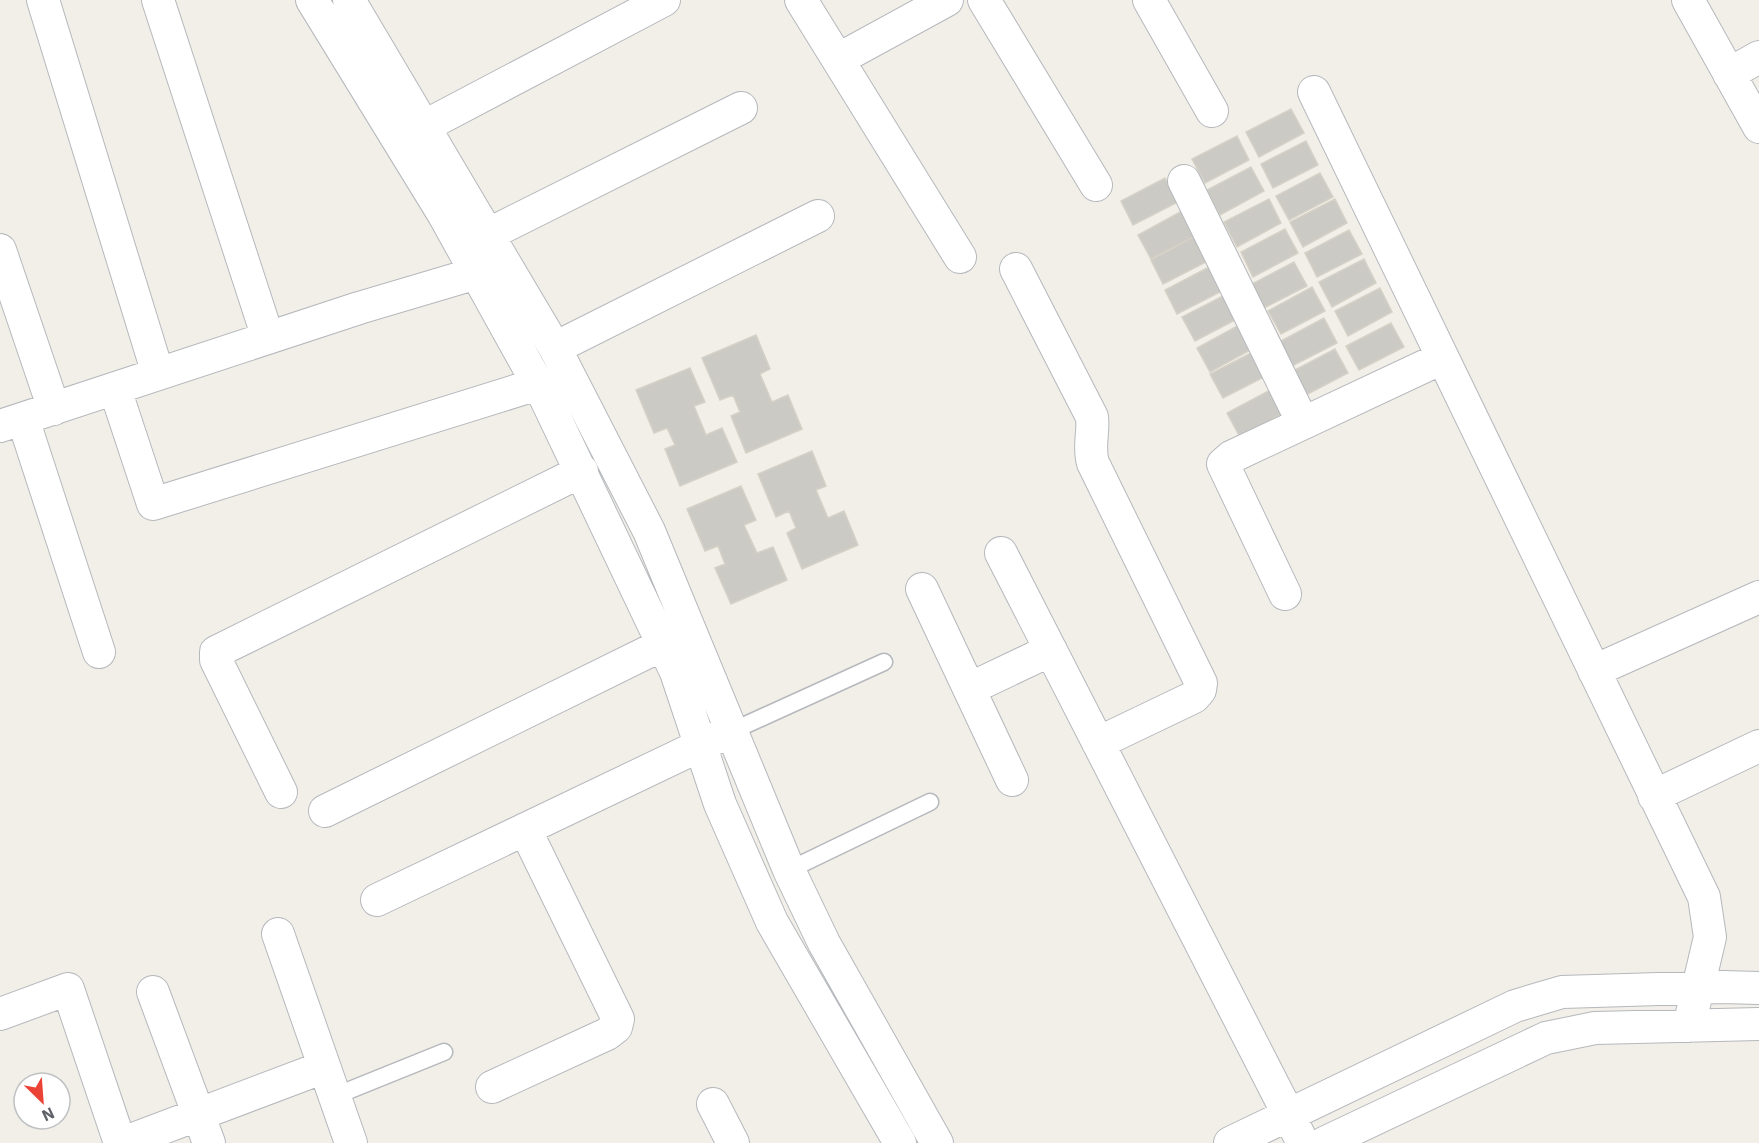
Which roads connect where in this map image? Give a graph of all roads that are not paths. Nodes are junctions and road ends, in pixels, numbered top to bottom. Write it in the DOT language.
graph roads {
  1 [pos="44,0"];
  2 [pos="158,0"];
  3 [pos="349,0"];
  4 [pos="664,0"];
  5 [pos="801,0"];
  6 [pos="947,0"];
  7 [pos="984,0"];
  8 [pos="1149,0"];
  9 [pos="1688,0"];
  10 [pos="318,2"];
  11 [pos="1759,57"];
  12 [pos="839,58"];
  13 [pos="1729,74"];
  14 [pos="1314,92"];
  15 [pos="741,108"];
  16 [pos="1212,111"];
  17 [pos="425,126"];
  18 [pos="1759,127"];
  19 [pos="1184,181"];
  20 [pos="1096,185"];
  21 [pos="818,216"];
  22 [pos="489,234"];
  23 [pos="0,250"];
  24 [pos="960,257"];
  25 [pos="1016,269"];
  26 [pos="477,273"];
  27 [pos="268,338"];
  28 [pos="555,348"];
  29 [pos="1442,358"];
  30 [pos="158,374"];
  31 [pos="538,384"];
  32 [pos="115,388"];
  33 [pos="54,409"];
  34 [pos="12,423"];
  35 [pos="1303,423"];
  36 [pos="582,471"];
  37 [pos="649,531"];
  38 [pos="616,546"];
  39 [pos="1001,553"];
  40 [pos="922,589"];
  41 [pos="1285,594"];
  42 [pos="1759,597"];
  43 [pos="664,644"];
  44 [pos="1051,650"];
  45 [pos="99,652"];
  46 [pos="884,662"];
  47 [pos="1594,671"];
  48 [pos="969,689"];
  49 [pos="730,732"];
  50 [pos="1098,743"];
  51 [pos="701,745"];
  52 [pos="1759,746"];
  53 [pos="1011,780"];
  54 [pos="281,792"];
  55 [pos="1654,796"];
  56 [pos="930,802"];
  57 [pos="326,811"];
  58 [pos="525,829"];
  59 [pos="789,870"];
  60 [pos="377,900"];
  61 [pos="278,934"];
  62 [pos="1700,987"];
  63 [pos="1759,988"];
  64 [pos="153,992"];
  65 [pos="0,1014"];
  66 [pos="1759,1024"];
  67 [pos="1689,1026"];
  68 [pos="1430,1047"];
  69 [pos="444,1052"];
  70 [pos="324,1067"];
  71 [pos="1447,1085"];
  72 [pos="492,1087"];
  73 [pos="335,1096"];
  74 [pos="713,1104"];
  75 [pos="1288,1115"];
  76 [pos="204,1129"];
  77 [pos="121,1143"];
  78 [pos="351,1143"];
  79 [pos="733,1143"];
  80 [pos="900,1143"];
  81 [pos="937,1143"];
  82 [pos="1230,1143"];
  83 [pos="1303,1143"];
  84 [pos="1324,1143"];
  1 -- 30 [label="street"];
  2 -- 27 [label="street"];
  3 -- 17 [label="street"];
  4 -- 17 [label="street"];
  5 -- 12 [label="street"];
  6 -- 12 [label="street"];
  7 -- 20 [label="street"];
  8 -- 16 [label="street"];
  9 -- 13 [label="street"];
  10 -- 26 [label="street"];
  11 -- 13 [label="street"];
  12 -- 24 [label="street"];
  13 -- 18 [label="street"];
  14 -- 29 [label="street"];
  15 -- 22 [label="street"];
  17 -- 22 [label="street"];
  19 -- 35 [label="street"];
  21 -- 28 [label="street"];
  22 -- 28 [label="street"];
  23 -- 33 [label="street"];
  25 -- 50 [label="street"];
  26 -- 27 [label="street"];
  26 -- 31 [label="street"];
  27 -- 30 [label="street"];
  28 -- 37 [label="street"];
  29 -- 35 [label="street"];
  29 -- 47 [label="street"];
  30 -- 32 [label="street"];
  31 -- 32 [label="street"];
  31 -- 36 [label="street"];
  32 -- 33 [label="street"];
  33 -- 34 [label="street"];
  34 -- 45 [label="street"];
  35 -- 41 [label="street"];
  36 -- 38 [label="street"];
  36 -- 54 [label="street"];
  37 -- 38 [label="street"];
  37 -- 49 [label="street"];
  38 -- 43 [label="street"];
  39 -- 44 [label="street"];
  40 -- 48 [label="street"];
  42 -- 47 [label="street"];
  43 -- 51 [label="street"];
  43 -- 57 [label="street"];
  44 -- 48 [label="street"];
  44 -- 50 [label="street"];
  46 -- 49 [label="lane"];
  47 -- 55 [label="street"];
  48 -- 53 [label="street"];
  49 -- 51 [label="street"];
  49 -- 59 [label="street"];
  50 -- 75 [label="street"];
  51 -- 58 [label="street"];
  51 -- 80 [label="street"];
  52 -- 55 [label="street"];
  55 -- 62 [label="street"];
  56 -- 59 [label="lane"];
  58 -- 60 [label="street"];
  58 -- 72 [label="street"];
  59 -- 81 [label="street"];
  61 -- 70 [label="street"];
  62 -- 63 [label="street"];
  62 -- 67 [label="street"];
  62 -- 68 [label="street"];
  64 -- 76 [label="street"];
  65 -- 77 [label="street"];
  66 -- 67 [label="street"];
  67 -- 71 [label="street"];
  68 -- 71 [label="street"];
  68 -- 75 [label="street"];
  69 -- 73 [label="lane"];
  70 -- 73 [label="street"];
  70 -- 76 [label="street"];
  71 -- 84 [label="street"];
  73 -- 78 [label="street"];
  74 -- 79 [label="street"];
  75 -- 82 [label="street"];
  75 -- 83 [label="street"];
  76 -- 77 [label="street"];
}
